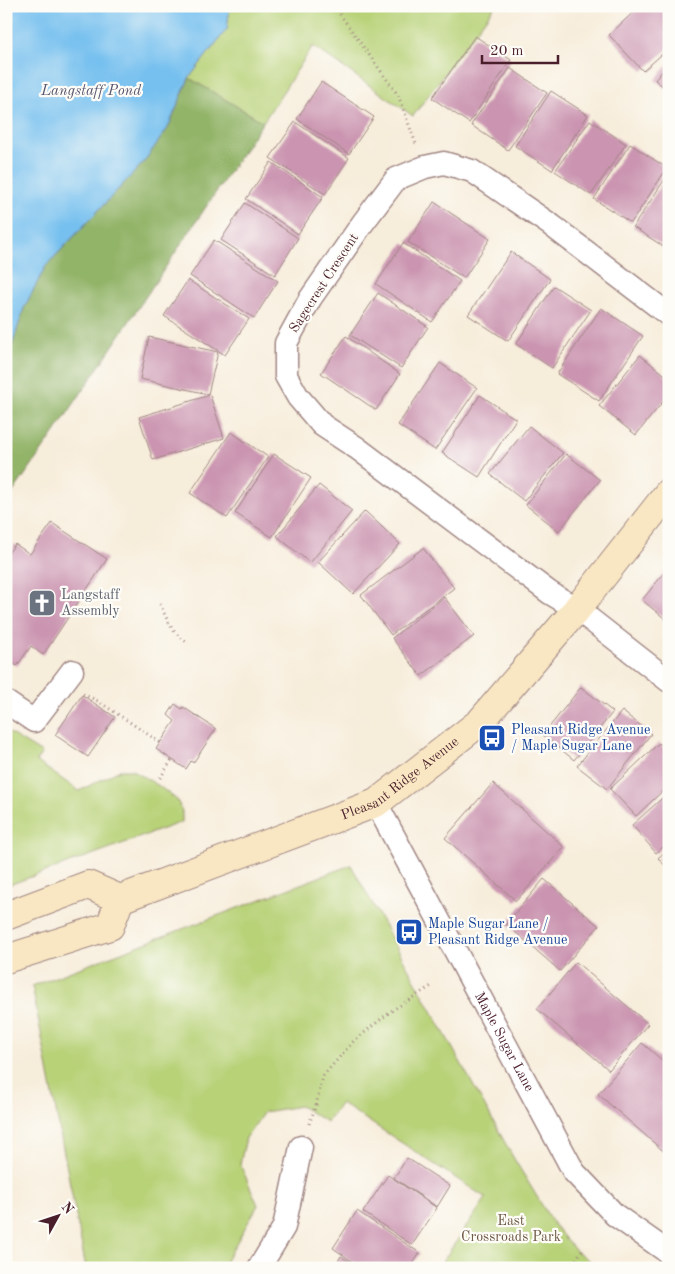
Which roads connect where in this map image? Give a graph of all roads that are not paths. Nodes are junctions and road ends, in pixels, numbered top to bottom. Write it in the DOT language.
graph roads {
  1 [pos="669,315"];
  2 [pos="669,492"];
  3 [pos="577,609"];
  4 [pos="72,671"];
  5 [pos="669,681"];
  6 [pos="6,702"];
  7 [pos="376,803"];
  8 [pos="120,899"];
  9 [pos="6,916"];
  10 [pos="6,959"];
  11 [pos="301,1147"];
  12 [pos="669,1253"];
  13 [pos="259,1268"];
  1 -- 3 [label="street, Sagecrest Crescent"];
  2 -- 3 [label="street, Pleasant Ridge Avenue"];
  3 -- 5 [label="street, Sagecrest Crescent"];
  3 -- 7 [label="street, Pleasant Ridge Avenue"];
  4 -- 6 [label="street"];
  7 -- 8 [label="street, Pleasant Ridge Avenue"];
  7 -- 12 [label="street, Maple Sugar Lane"];
  8 -- 9 [label="street"];
  8 -- 10 [label="street"];
  11 -- 13 [label="street"];
}
